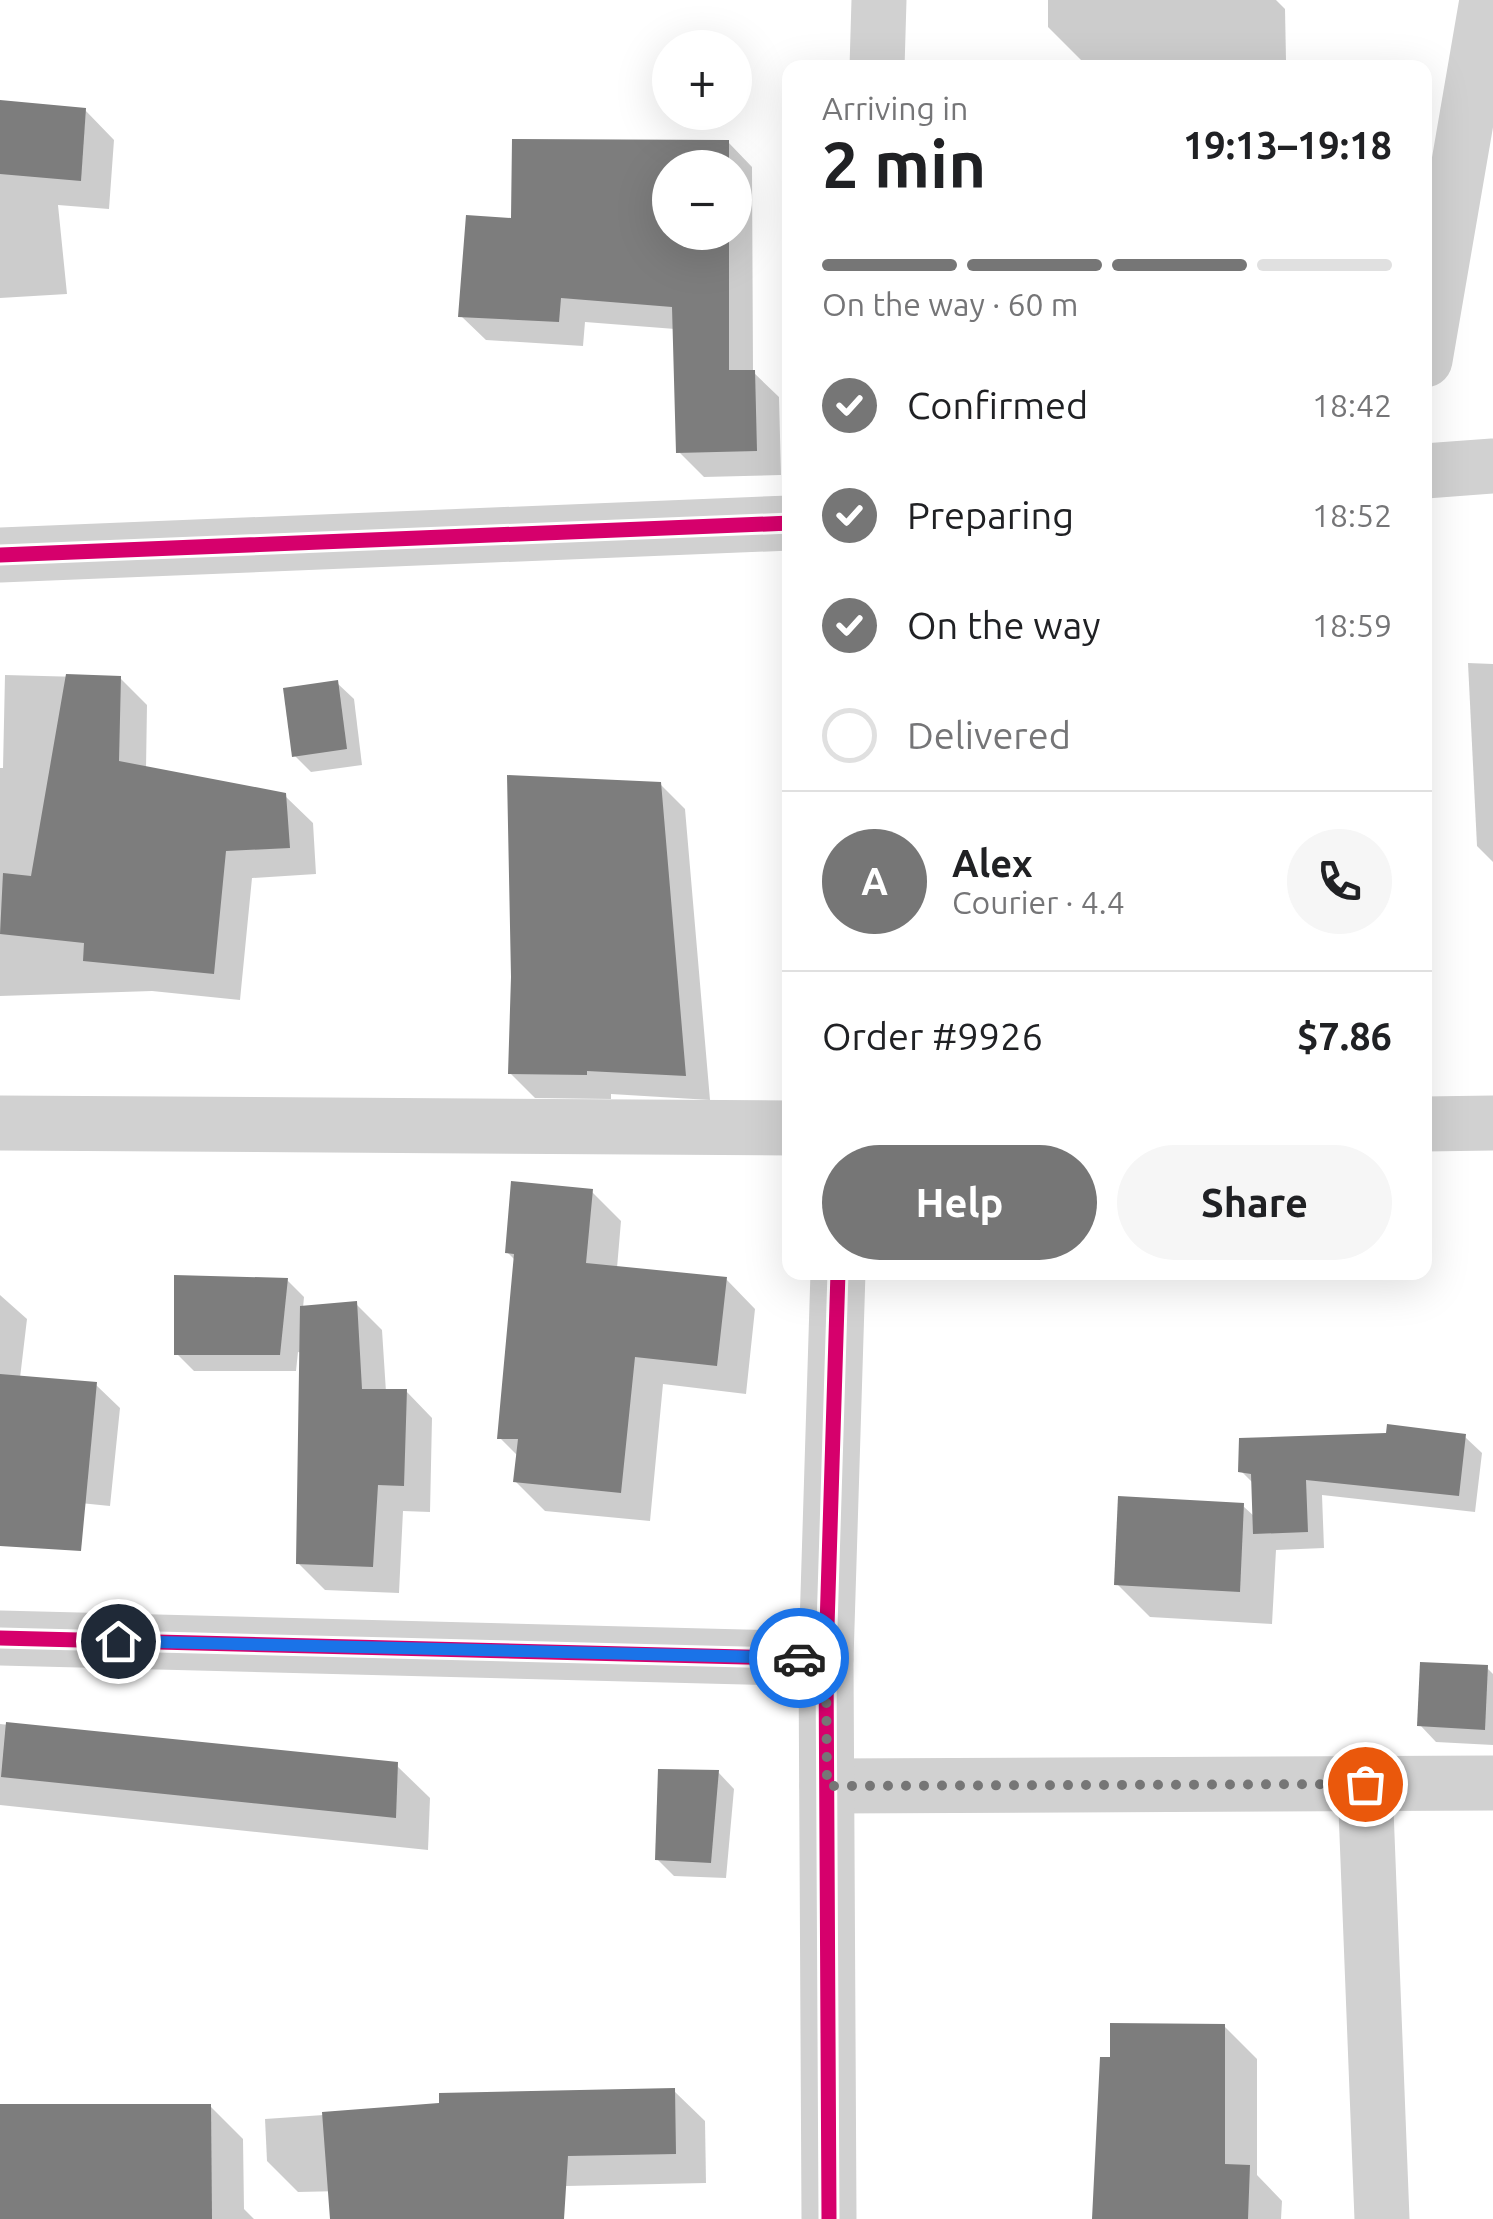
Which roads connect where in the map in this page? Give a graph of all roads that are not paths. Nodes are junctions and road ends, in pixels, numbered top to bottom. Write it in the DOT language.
graph roads {
  1 [pos="879,0"];
  2 [pos="1487,0"];
  3 [pos="877,60"];
  4 [pos="1432,319"];
  5 [pos="1493,466"];
  6 [pos="1432,471"];
  7 [pos="782,523"];
  8 [pos="0,555"];
  9 [pos="0,1122"];
  10 [pos="1493,1123"];
  11 [pos="1432,1124"];
  12 [pos="782,1128"];
  13 [pos="838,1280"];
  14 [pos="0,1638"];
  15 [pos="826,1658"];
  16 [pos="1493,1783"];
  17 [pos="1365,1784"];
  18 [pos="827,1786"];
  19 [pos="829,2219"];
  20 [pos="1382,2219"];
  1 -- 3 [label="street"];
  2 -- 4 [label="street"];
  5 -- 6 [label="street"];
  7 -- 8 [label="street"];
  9 -- 12 [label="street"];
  10 -- 11 [label="street"];
  13 -- 15 [label="street"];
  14 -- 15 [label="street"];
  15 -- 18 [label="street"];
  16 -- 17 [label="street"];
  17 -- 18 [label="street"];
  17 -- 20 [label="street"];
  18 -- 19 [label="street"];
}
